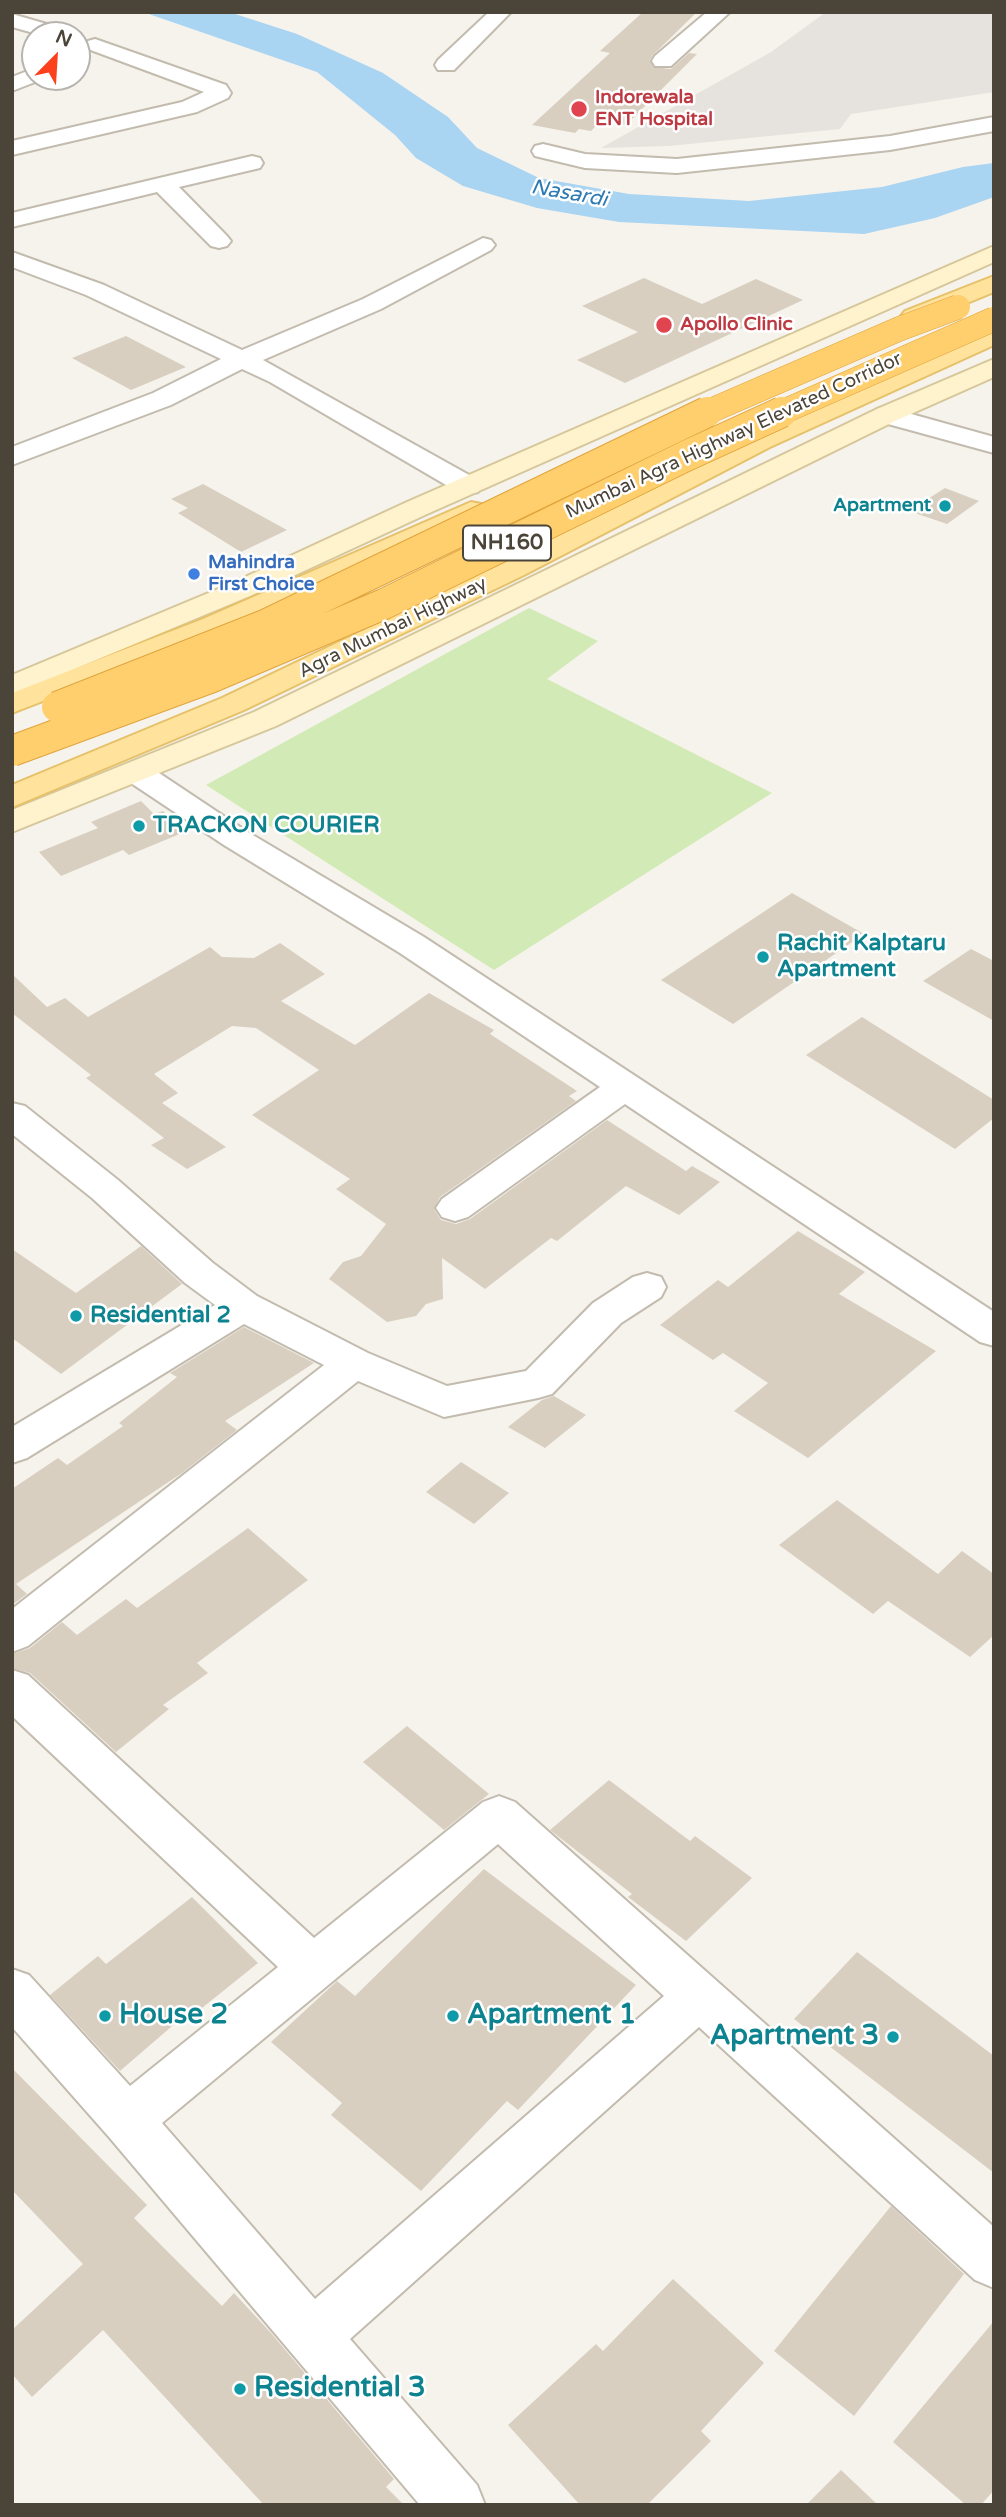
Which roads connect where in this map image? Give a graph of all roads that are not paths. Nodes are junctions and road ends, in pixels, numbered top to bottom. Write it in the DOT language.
graph roads {
  1 [pos="501,12"];
  2 [pos="720,12"];
  3 [pos="91,49"];
  4 [pos="663,61"];
  5 [pos="446,65"];
  6 [pos="994,124"];
  7 [pos="12,148"];
  8 [pos="543,151"];
  9 [pos="252,163"];
  10 [pos="163,184"];
  11 [pos="12,220"];
  12 [pos="219,241"];
  13 [pos="483,245"];
  14 [pos="994,253"];
  15 [pos="12,259"];
  16 [pos="994,283"];
  17 [pos="994,294"];
  18 [pos="994,319"];
  19 [pos="994,335"];
  20 [pos="242,359"];
  21 [pos="994,367"];
  22 [pos="886,415"];
  23 [pos="994,445"];
  24 [pos="12,457"];
  25 [pos="468,486"];
  26 [pos="332,572"];
  27 [pos="410,620"];
  28 [pos="12,686"];
  29 [pos="12,704"];
  30 [pos="12,723"];
  31 [pos="12,751"];
  32 [pos="136,772"];
  33 [pos="12,797"];
  34 [pos="12,822"];
  35 [pos="625,1086"];
  36 [pos="20,1131"];
  37 [pos="456,1208"];
  38 [pos="647,1287"];
  39 [pos="243,1306"];
  40 [pos="994,1332"];
  41 [pos="354,1363"];
  42 [pos="12,1447"];
  43 [pos="12,1634"];
  44 [pos="12,1688"];
  45 [pos="312,1968"];
  46 [pos="12,1991"];
  47 [pos="699,1996"];
  48 [pos="127,2120"];
  49 [pos="994,2262"];
  50 [pos="313,2336"];
  51 [pos="457,2505"];
  1 -- 5 [label="street"];
  2 -- 4 [label="street"];
  3 -- 7 [label="street"];
  6 -- 8 [label="street"];
  9 -- 10 [label="street"];
  10 -- 11 [label="street"];
  10 -- 12 [label="street"];
  13 -- 20 [label="street"];
  14 -- 25 [label="street"];
  15 -- 20 [label="street"];
  16 -- 26 [label="main road"];
  17 -- 30 [label="highway, Mumbai Agra Highway Elevated Corridor / NH160, bridge"];
  18 -- 31 [label="highway, Mumbai Agra Highway Elevated Corridor / NH160, bridge"];
  19 -- 27 [label="main road, Agra Mumbai Highway"];
  20 -- 24 [label="street"];
  20 -- 25 [label="street"];
  21 -- 22 [label="street"];
  22 -- 23 [label="street"];
  22 -- 32 [label="street"];
  25 -- 28 [label="street"];
  26 -- 27 [label="main road"];
  26 -- 29 [label="main road"];
  27 -- 33 [label="main road, Agra Mumbai Highway"];
  32 -- 34 [label="street"];
  32 -- 35 [label="street"];
  35 -- 37 [label="street"];
  35 -- 40 [label="street"];
  36 -- 39 [label="street"];
  38 -- 41 [label="street"];
  39 -- 41 [label="street"];
  39 -- 42 [label="street"];
  41 -- 43 [label="street"];
  44 -- 45 [label="street"];
  45 -- 47 [label="street"];
  45 -- 48 [label="street"];
  46 -- 48 [label="street"];
  47 -- 49 [label="street"];
  47 -- 50 [label="street"];
  48 -- 50 [label="street"];
  50 -- 51 [label="street"];
}
